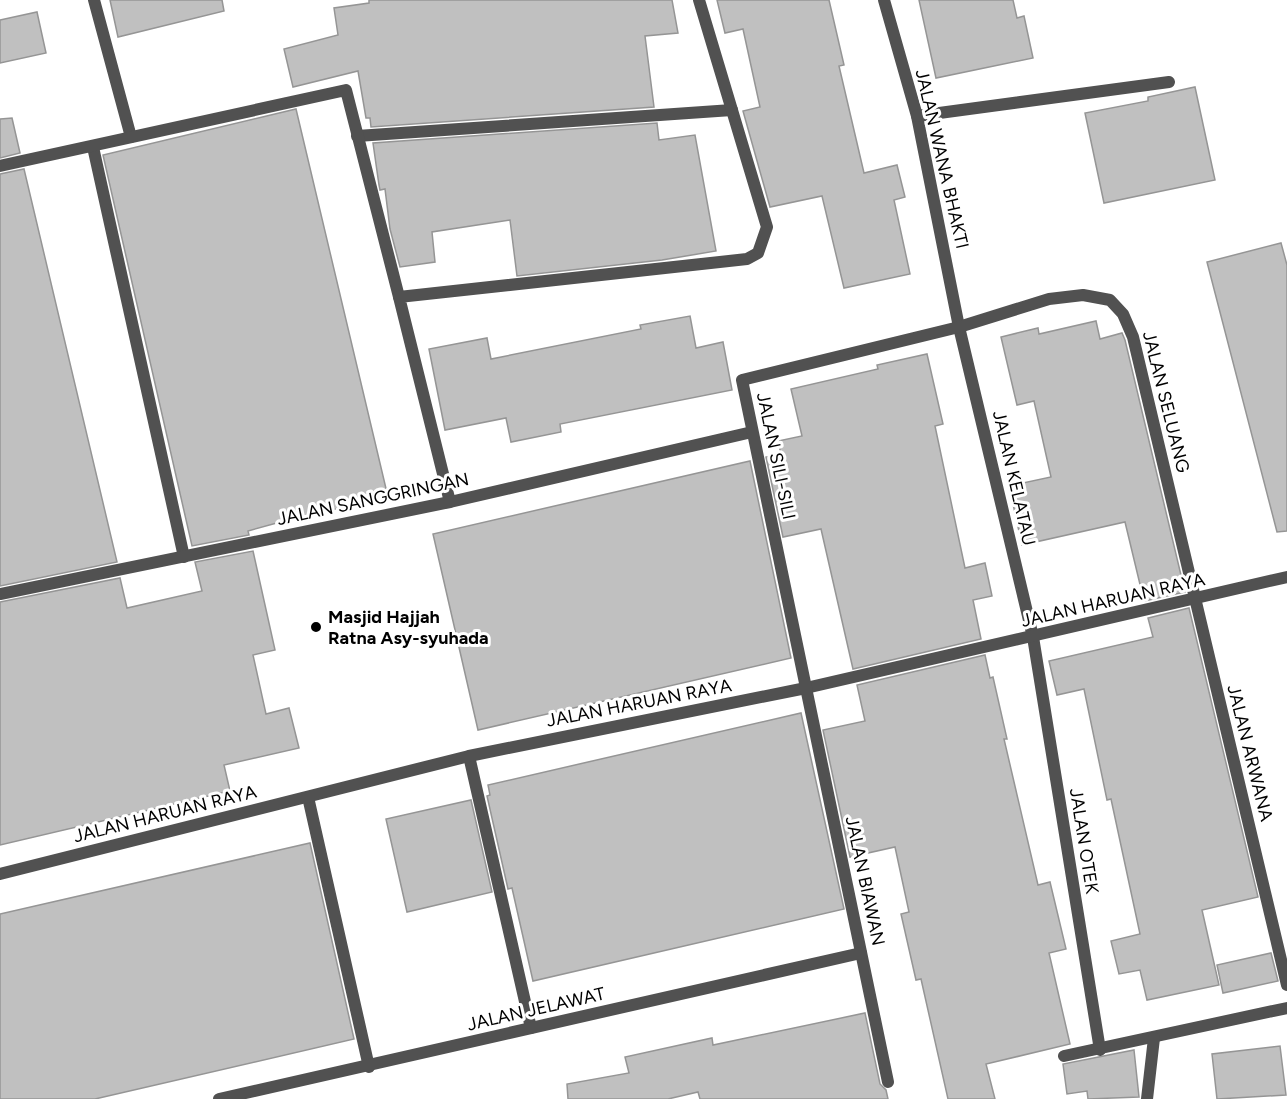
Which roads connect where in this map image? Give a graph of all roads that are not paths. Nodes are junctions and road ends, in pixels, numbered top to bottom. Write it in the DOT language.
graph roads {
  1 [pos="94,0"];
  2 [pos="699,0"];
  3 [pos="884,0"];
  4 [pos="1169,82"];
  5 [pos="732,110"];
  6 [pos="917,116"];
  7 [pos="357,136"];
  8 [pos="131,137"];
  9 [pos="93,147"];
  10 [pos="0,166"];
  11 [pos="399,297"];
  12 [pos="959,327"];
  13 [pos="752,432"];
  14 [pos="450,502"];
  15 [pos="184,556"];
  16 [pos="1287,577"];
  17 [pos="0,594"];
  18 [pos="1194,599"];
  19 [pos="1033,637"];
  20 [pos="806,688"];
  21 [pos="469,756"];
  22 [pos="308,797"];
  23 [pos="0,874"];
  24 [pos="861,953"];
  25 [pos="1287,985"];
  26 [pos="1287,1008"];
  27 [pos="531,1028"];
  28 [pos="1154,1038"];
  29 [pos="1100,1050"];
  30 [pos="1064,1056"];
  31 [pos="369,1066"];
  32 [pos="888,1082"];
  33 [pos="219,1099"];
  34 [pos="1147,1099"];
  1 -- 8 [label="street"];
  2 -- 5 [label="street"];
  3 -- 6 [label="street, JALAN WANA BHAKTI"];
  4 -- 6 [label="street"];
  5 -- 7 [label="street"];
  5 -- 11 [label="street"];
  6 -- 12 [label="street, JALAN WANA BHAKTI"];
  7 -- 8 [label="street"];
  7 -- 11 [label="street"];
  8 -- 9 [label="street"];
  9 -- 10 [label="street"];
  9 -- 15 [label="street"];
  11 -- 14 [label="street"];
  12 -- 13 [label="street, JALAN SILI-SILI"];
  12 -- 18 [label="street, JALAN SELUANG"];
  12 -- 19 [label="street, JALAN KELATAU"];
  13 -- 14 [label="street, JALAN SANGGRINGAN"];
  13 -- 20 [label="street, JALAN SILI-SILI"];
  14 -- 15 [label="street, JALAN SANGGRINGAN"];
  15 -- 17 [label="street, JALAN SANGGRINGAN"];
  16 -- 18 [label="street, JALAN HARUAN RAYA"];
  18 -- 19 [label="street, JALAN HARUAN RAYA"];
  18 -- 25 [label="street, JALAN ARWANA"];
  19 -- 20 [label="street, JALAN HARUAN RAYA"];
  19 -- 29 [label="street, JALAN OTEK"];
  20 -- 21 [label="street, JALAN HARUAN RAYA"];
  20 -- 24 [label="street, JALAN BIAWAN"];
  21 -- 22 [label="street, JALAN HARUAN RAYA"];
  21 -- 27 [label="street"];
  22 -- 23 [label="street, JALAN HARUAN RAYA"];
  22 -- 31 [label="street"];
  24 -- 27 [label="street, JALAN JELAWAT"];
  24 -- 32 [label="street, JALAN BIAWAN"];
  26 -- 28 [label="street"];
  27 -- 31 [label="street, JALAN JELAWAT"];
  28 -- 29 [label="street"];
  28 -- 34 [label="street"];
  29 -- 30 [label="street"];
  31 -- 33 [label="street, JALAN JELAWAT"];
}
